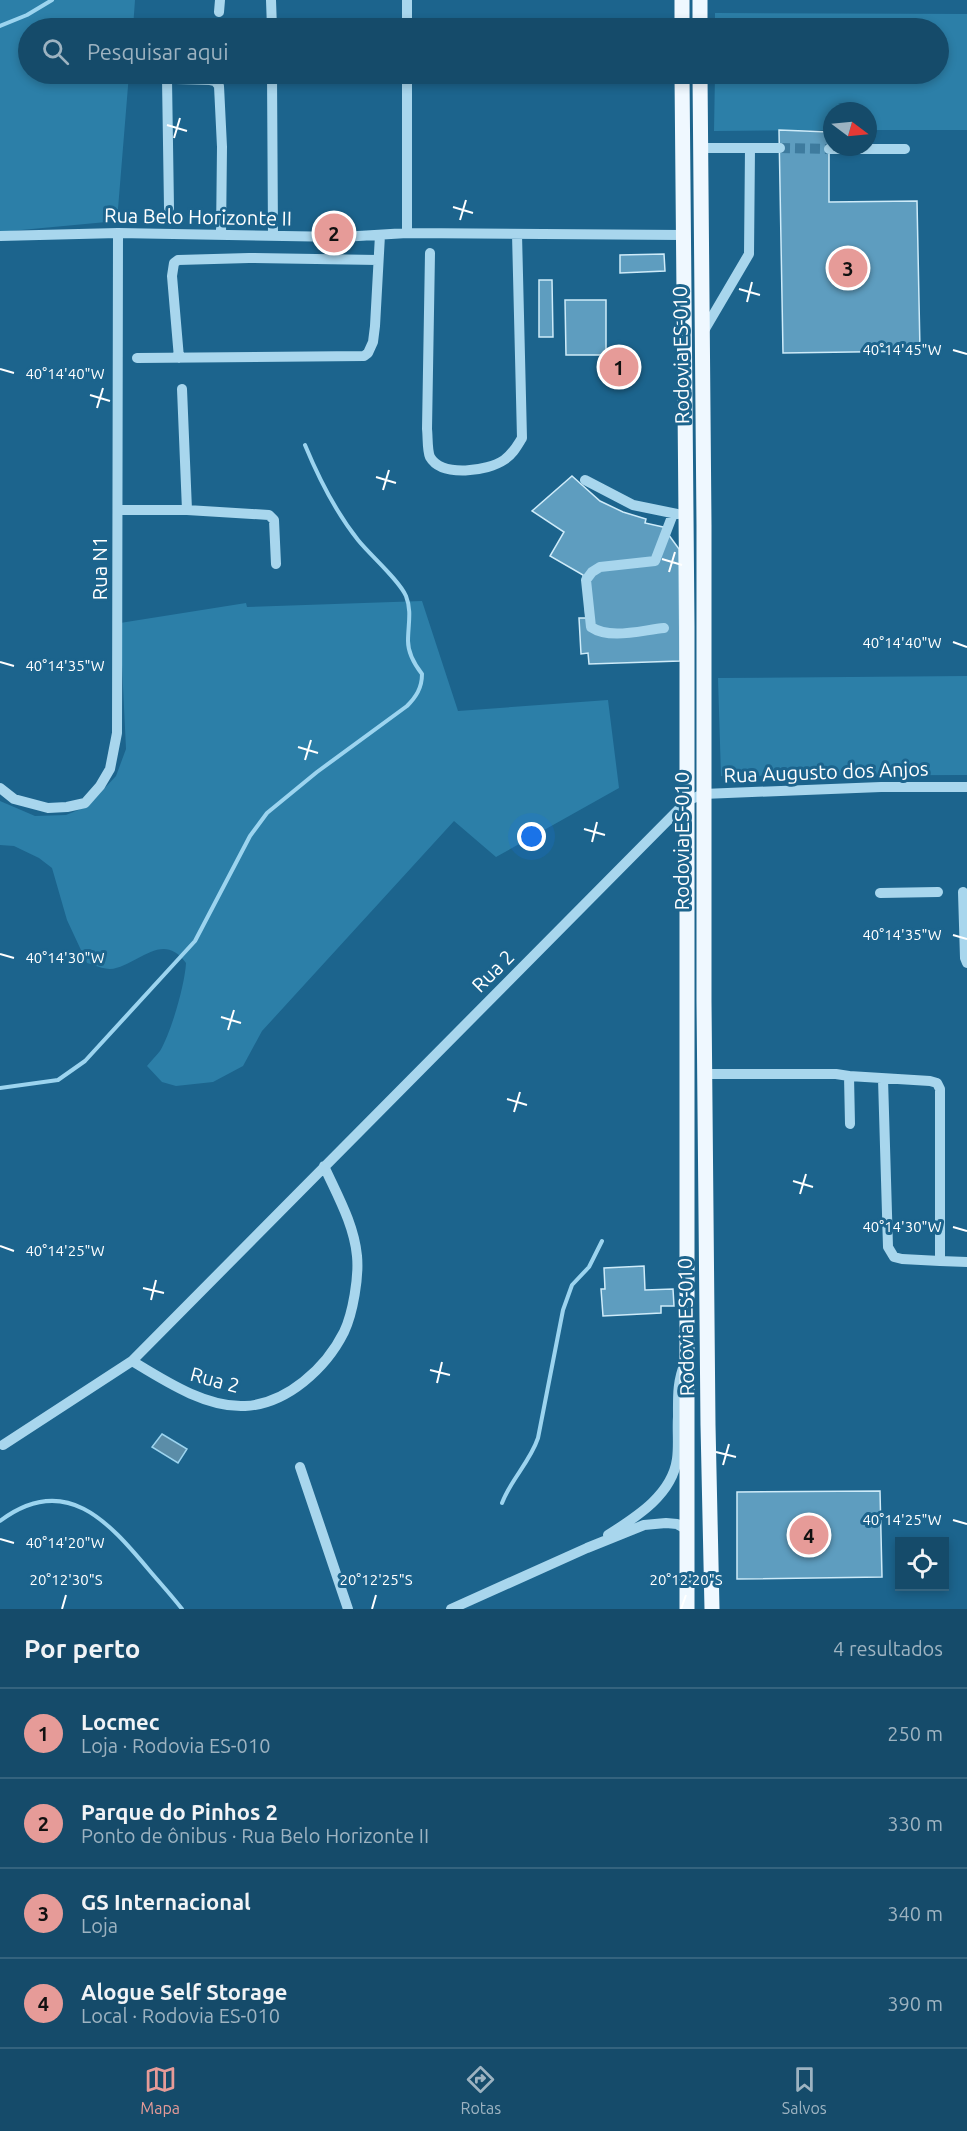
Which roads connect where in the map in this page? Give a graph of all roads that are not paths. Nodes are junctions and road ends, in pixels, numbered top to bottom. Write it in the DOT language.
graph roads {
  1 [pos="220,0"];
  2 [pos="272,0"];
  3 [pos="406,0"];
  4 [pos="682,0"];
  5 [pos="700,0"];
  6 [pos="219,12"];
  7 [pos="272,18"];
  8 [pos="407,18"];
  9 [pos="682,18"];
  10 [pos="700,18"];
  11 [pos="167,84"];
  12 [pos="217,84"];
  13 [pos="272,84"];
  14 [pos="407,84"];
  15 [pos="682,84"];
  16 [pos="700,84"];
  17 [pos="701,148"];
  18 [pos="750,148"];
  19 [pos="780,148"];
  20 [pos="877,149"];
  21 [pos="905,149"];
  22 [pos="168,208"];
  23 [pos="118,233"];
  24 [pos="408,233"];
  25 [pos="517,234"];
  26 [pos="221,235"];
  27 [pos="380,235"];
  28 [pos="683,235"];
  29 [pos="0,236"];
  30 [pos="273,236"];
  31 [pos="429,253"];
  32 [pos="378,260"];
  33 [pos="702,335"];
  34 [pos="137,358"];
  35 [pos="179,358"];
  36 [pos="183,389"];
  37 [pos="585,480"];
  38 [pos="118,510"];
  39 [pos="187,510"];
  40 [pos="680,514"];
  41 [pos="276,564"];
  42 [pos="664,628"];
  43 [pos="967,787"];
  44 [pos="0,788"];
  45 [pos="703,794"];
  46 [pos="687,801"];
  47 [pos="880,892"];
  48 [pos="938,892"];
  49 [pos="963,892"];
  50 [pos="967,963"];
  51 [pos="705,1074"];
  52 [pos="849,1076"];
  53 [pos="883,1079"];
  54 [pos="850,1124"];
  55 [pos="324,1166"];
  56 [pos="940,1261"];
  57 [pos="967,1262"];
  58 [pos="688,1353"];
  59 [pos="132,1361"];
  60 [pos="3,1445"];
  61 [pos="300,1467"];
  62 [pos="688,1530"];
  63 [pos="587,1548"];
  64 [pos="711,1562"];
  65 [pos="348,1609"];
  66 [pos="451,1609"];
  67 [pos="687,1609"];
  68 [pos="712,1609"];
  1 -- 6 [label="street"];
  2 -- 7 [label="street"];
  3 -- 8 [label="street"];
  4 -- 9 [label="main road"];
  5 -- 10 [label="main road"];
  11 -- 22 [label="street"];
  12 -- 26 [label="street"];
  13 -- 30 [label="street"];
  14 -- 24 [label="street"];
  15 -- 28 [label="main road, Rodovia ES-010"];
  16 -- 17 [label="main road, Rodovia ES-010"];
  17 -- 18 [label="street"];
  17 -- 33 [label="main road, Rodovia ES-010"];
  18 -- 19 [label="street"];
  18 -- 33 [label="street"];
  20 -- 21 [label="street"];
  23 -- 26 [label="street, Rua Belo Horizonte II"];
  23 -- 29 [label="street, Rua Belo Horizonte II"];
  23 -- 38 [label="street, Rua N1"];
  24 -- 25 [label="street, Rua Belo Horizonte II"];
  24 -- 27 [label="street, Rua Belo Horizonte II"];
  25 -- 28 [label="street, Rua Belo Horizonte II"];
  25 -- 31 [label="street"];
  26 -- 30 [label="street, Rua Belo Horizonte II"];
  27 -- 30 [label="street, Rua Belo Horizonte II"];
  27 -- 32 [label="street"];
  28 -- 40 [label="main road, Rodovia ES-010"];
  32 -- 35 [label="street"];
  32 -- 35 [label="street"];
  33 -- 45 [label="main road, Rodovia ES-010"];
  34 -- 35 [label="street"];
  36 -- 39 [label="street"];
  37 -- 40 [label="street"];
  38 -- 39 [label="street"];
  38 -- 44 [label="street, Rua N1"];
  39 -- 41 [label="street"];
  40 -- 42 [label="street"];
  40 -- 46 [label="main road, Rodovia ES-010"];
  43 -- 45 [label="street, Rua Augusto dos Anjos"];
  45 -- 46 [label="street, Rua Augusto dos Anjos"];
  45 -- 51 [label="main road, Rodovia ES-010"];
  46 -- 55 [label="street, Rua 2"];
  46 -- 58 [label="main road, Rodovia ES-010"];
  47 -- 48 [label="street"];
  49 -- 50 [label="street"];
  51 -- 52 [label="street"];
  51 -- 64 [label="main road, Rodovia ES-010"];
  52 -- 53 [label="street"];
  52 -- 54 [label="street"];
  53 -- 56 [label="street"];
  53 -- 56 [label="street"];
  55 -- 59 [label="street, Rua 2"];
  55 -- 59 [label="street, Rua 2"];
  56 -- 57 [label="street"];
  58 -- 62 [label="main road, Rodovia ES-010"];
  58 -- 63 [label="street"];
  59 -- 60 [label="street, Rua 2"];
  61 -- 65 [label="street"];
  62 -- 63 [label="street"];
  62 -- 64 [label="main road"];
  62 -- 67 [label="main road, Rodovia ES-010"];
  63 -- 66 [label="street"];
  64 -- 68 [label="main road, Rodovia ES-010"];
}
